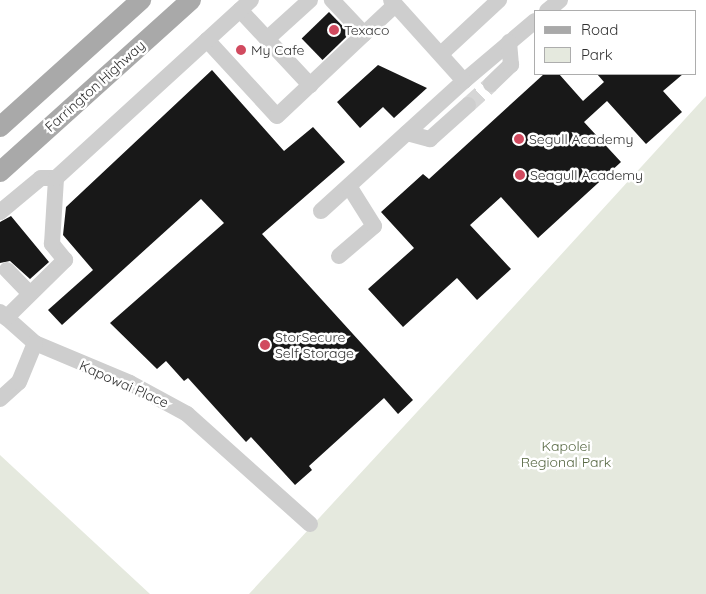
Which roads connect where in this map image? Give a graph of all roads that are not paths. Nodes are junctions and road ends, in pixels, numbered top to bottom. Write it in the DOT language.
graph roads {
  1 [pos="141,0"];
  2 [pos="190,0"];
  3 [pos="310,0"];
  4 [pos="332,0"];
  5 [pos="500,0"];
  6 [pos="560,0"];
  7 [pos="394,2"];
  8 [pos="246,5"];
  9 [pos="548,10"];
  10 [pos="534,22"];
  11 [pos="364,34"];
  12 [pos="207,40"];
  13 [pos="267,40"];
  14 [pos="509,42"];
  15 [pos="442,53"];
  16 [pos="464,81"];
  17 [pos="491,84"];
  18 [pos="310,86"];
  19 [pos="468,105"];
  20 [pos="4,120"];
  21 [pos="407,133"];
  22 [pos="0,172"];
  23 [pos="56,178"];
  24 [pos="349,186"];
  25 [pos="321,211"];
  26 [pos="0,212"];
  27 [pos="339,256"];
  28 [pos="8,270"];
  29 [pos="30,294"];
  30 [pos="3,315"];
  31 [pos="35,342"];
  32 [pos="0,399"];
  33 [pos="310,524"];
  1 -- 20 [label="main road"];
  2 -- 22 [label="main road, Farrington Highway"];
  3 -- 13 [label="street"];
  4 -- 11 [label="street"];
  5 -- 15 [label="street"];
  6 -- 9 [label="street"];
  7 -- 11 [label="street"];
  7 -- 15 [label="street"];
  8 -- 12 [label="street"];
  8 -- 13 [label="street"];
  10 -- 14 [label="street"];
  11 -- 18 [label="street"];
  12 -- 18 [label="street"];
  12 -- 23 [label="street"];
  13 -- 18 [label="street"];
  14 -- 16 [label="street"];
  14 -- 17 [label="street"];
  15 -- 16 [label="street"];
  16 -- 21 [label="street"];
  19 -- 21 [label="street"];
  21 -- 24 [label="street"];
  23 -- 26 [label="street"];
  23 -- 29 [label="street"];
  24 -- 25 [label="street"];
  24 -- 27 [label="street"];
  28 -- 29 [label="street"];
  29 -- 30 [label="street"];
  30 -- 31 [label="street, Kapowai Place"];
  31 -- 32 [label="street"];
  31 -- 33 [label="street, Kapowai Place"];
}
